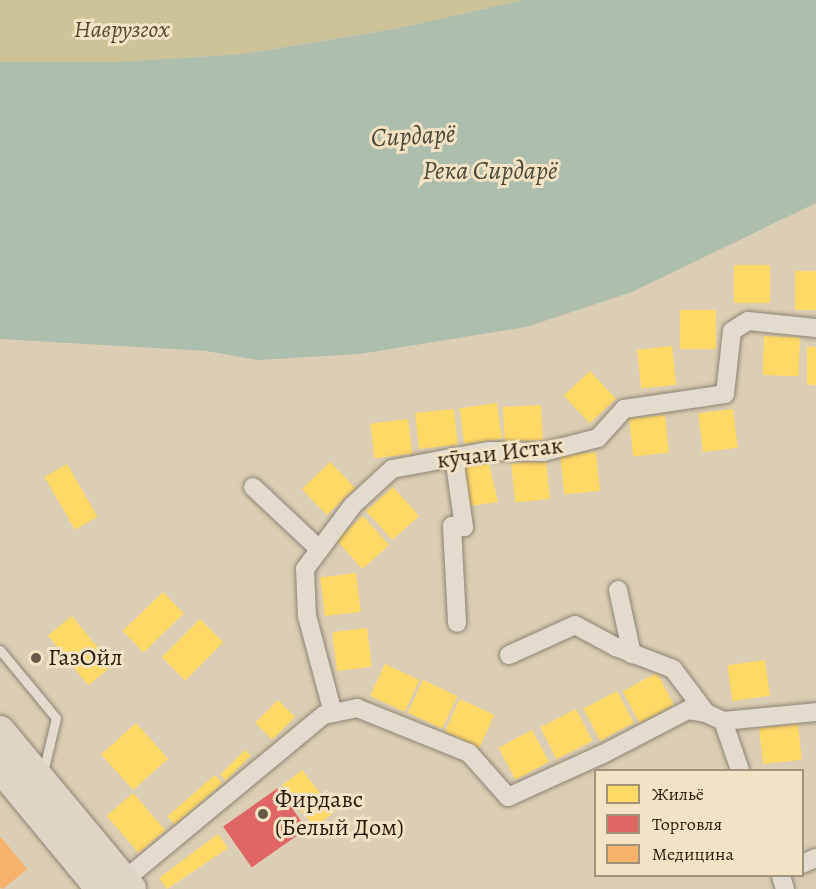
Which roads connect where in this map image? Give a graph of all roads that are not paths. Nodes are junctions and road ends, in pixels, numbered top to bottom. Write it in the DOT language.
graph roads {
  1 [pos="816,328"];
  2 [pos="454,457"];
  3 [pos="253,487"];
  4 [pos="319,549"];
  5 [pos="618,591"];
  6 [pos="457,623"];
  7 [pos="0,650"];
  8 [pos="632,654"];
  9 [pos="509,655"];
  10 [pos="706,712"];
  11 [pos="816,712"];
  12 [pos="333,713"];
  13 [pos="723,721"];
  14 [pos="0,731"];
  15 [pos="0,767"];
  16 [pos="739,769"];
  17 [pos="41,780"];
  18 [pos="118,887"];
  1 -- 2 [label="street, кӯчаи Истак"];
  2 -- 4 [label="street, кӯчаи Истак"];
  2 -- 6 [label="street"];
  3 -- 4 [label="street"];
  4 -- 12 [label="street, кӯчаи Истак"];
  5 -- 8 [label="street"];
  7 -- 17 [label="lane"];
  8 -- 9 [label="street"];
  8 -- 10 [label="street"];
  10 -- 12 [label="street"];
  10 -- 13 [label="street"];
  11 -- 13 [label="street"];
  12 -- 18 [label="street"];
  13 -- 16 [label="street"];
  14 -- 17 [label="highway"];
  15 -- 18 [label="highway"];
  17 -- 18 [label="highway"];
}
